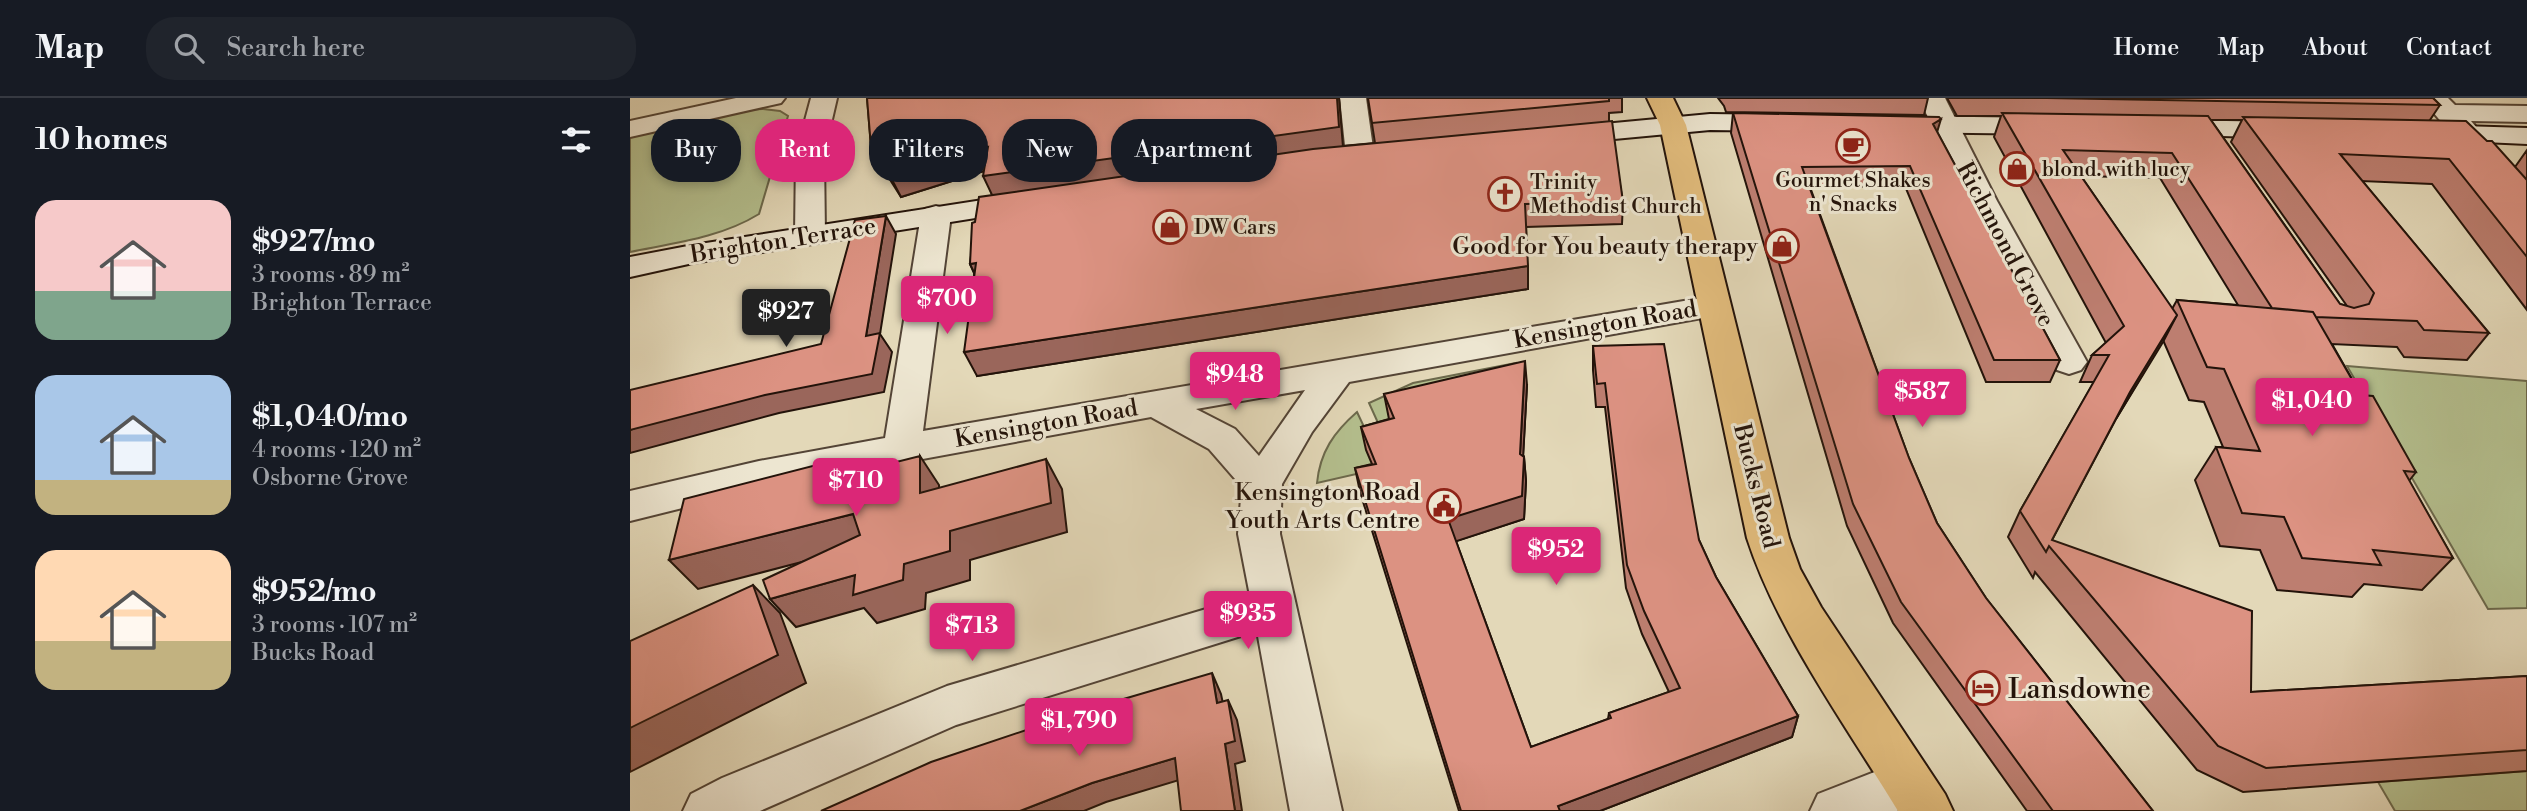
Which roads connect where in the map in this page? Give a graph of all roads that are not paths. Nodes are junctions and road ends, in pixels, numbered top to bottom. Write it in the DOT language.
graph roads {
  1 [pos="772,98"];
  2 [pos="824,98"];
  3 [pos="1353,98"];
  4 [pos="2441,106"];
  5 [pos="1667,111"];
  6 [pos="1938,111"];
  7 [pos="2527,114"];
  8 [pos="1807,123"];
  9 [pos="1868,124"];
  10 [pos="2068,127"];
  11 [pos="2137,128"];
  12 [pos="2205,129"];
  13 [pos="630,130"];
  14 [pos="2322,131"];
  15 [pos="2402,132"];
  16 [pos="2468,134"];
  17 [pos="2527,136"];
  18 [pos="1538,138"];
  19 [pos="1361,155"];
  20 [pos="2227,161"];
  21 [pos="1052,198"];
  22 [pos="2527,205"];
  23 [pos="936,215"];
  24 [pos="810,235"];
  25 [pos="630,267"];
  26 [pos="1713,306"];
  27 [pos="2069,362"];
  28 [pos="1339,370"];
  29 [pos="1157,404"];
  30 [pos="902,448"];
  31 [pos="1262,484"];
  32 [pos="630,506"];
  33 [pos="1272,608"];
  34 [pos="1917,797"];
  35 [pos="709,811"];
  36 [pos="1316,811"];
  37 [pos="1836,811"];
  1 -- 13 [label="street"];
  2 -- 24 [label="street"];
  3 -- 19 [label="street"];
  4 -- 7 [label="street"];
  4 -- 16 [label="street"];
  5 -- 8 [label="street"];
  5 -- 18 [label="street"];
  5 -- 26 [label="main road, Bucks Road"];
  6 -- 9 [label="street"];
  6 -- 10 [label="street"];
  6 -- 27 [label="street, Richmond Grove"];
  11 -- 12 [label="street"];
  12 -- 14 [label="street"];
  12 -- 20 [label="street"];
  15 -- 16 [label="street"];
  16 -- 17 [label="street"];
  16 -- 22 [label="street"];
  21 -- 23 [label="street, Brighton Terrace"];
  23 -- 24 [label="street, Brighton Terrace"];
  23 -- 30 [label="street"];
  24 -- 25 [label="street, Brighton Terrace"];
  26 -- 28 [label="street, Kensington Road"];
  26 -- 34 [label="main road, Bucks Road"];
  28 -- 29 [label="street, Kensington Road"];
  28 -- 31 [label="street"];
  29 -- 30 [label="street, Kensington Road"];
  29 -- 31 [label="street"];
  30 -- 32 [label="street, Kensington Road"];
  31 -- 33 [label="street"];
  33 -- 35 [label="street"];
  33 -- 36 [label="street"];
  34 -- 37 [label="street"];
}
